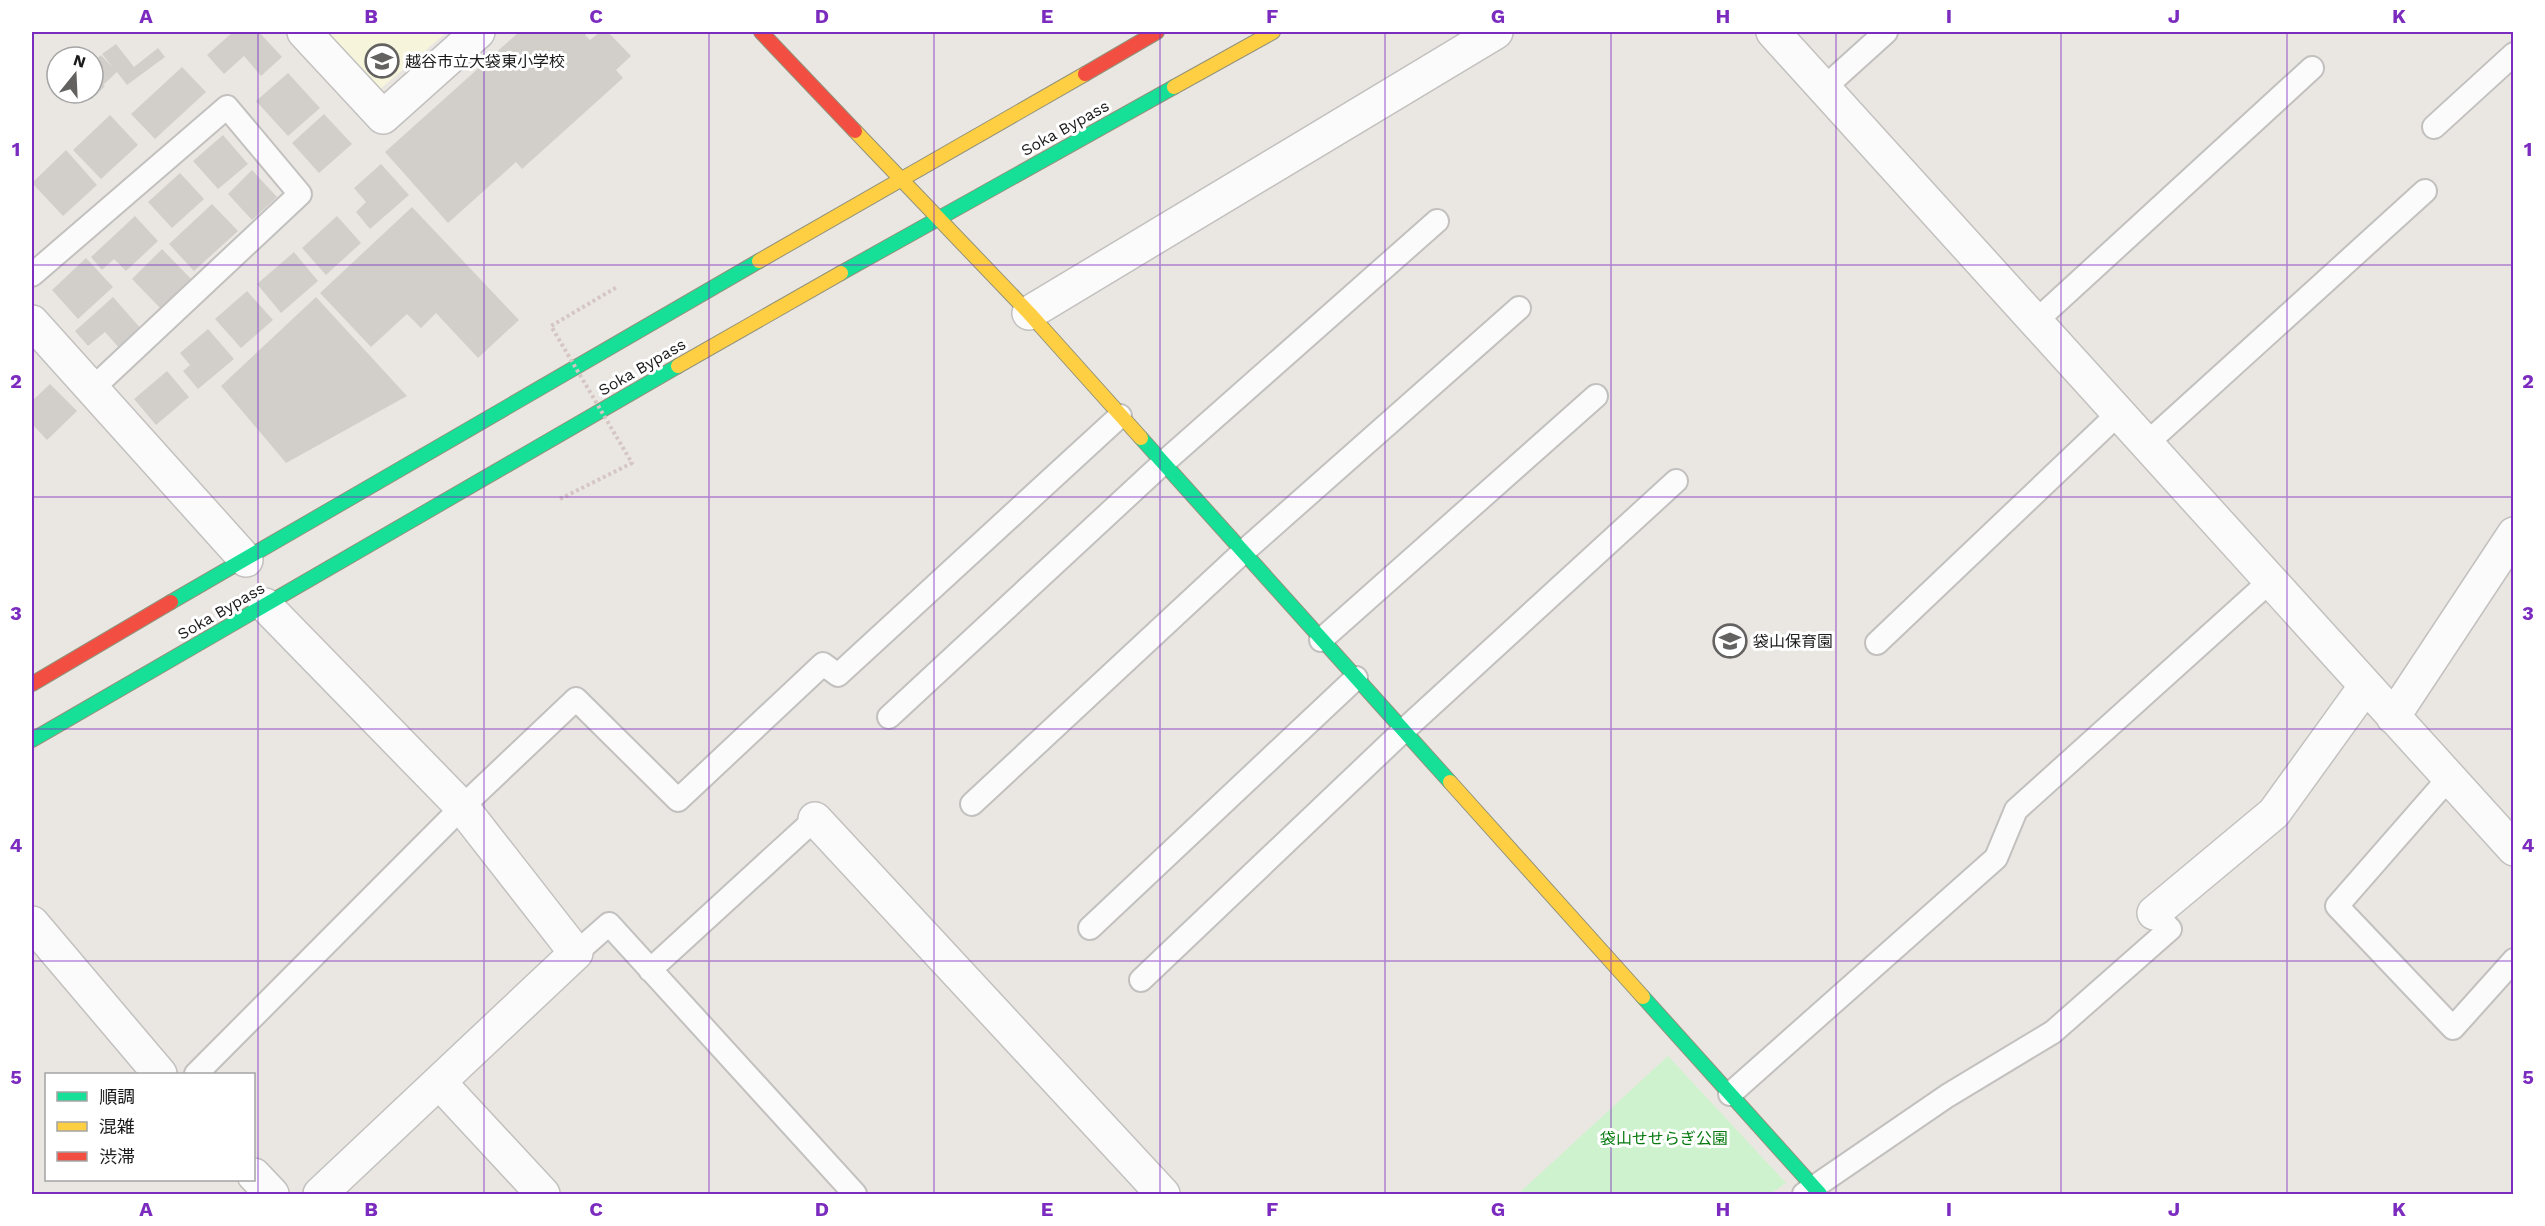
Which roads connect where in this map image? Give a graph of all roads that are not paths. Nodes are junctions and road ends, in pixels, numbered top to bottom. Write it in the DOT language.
graph roads {
  1 [pos="304,32"];
  2 [pos="478,32"];
  3 [pos="761,32"];
  4 [pos="1157,32"];
  5 [pos="1273,32"];
  6 [pos="1496,32"];
  7 [pos="1773,32"];
  8 [pos="1886,32"];
  9 [pos="2514,54"];
  10 [pos="2312,68"];
  11 [pos="1824,88"];
  12 [pos="2434,127"];
  13 [pos="902,180"];
  14 [pos="2425,191"];
  15 [pos="936,218"];
  16 [pos="1437,221"];
  17 [pos="32,275"];
  18 [pos="1519,308"];
  19 [pos="1029,313"];
  20 [pos="32,322"];
  21 [pos="2035,322"];
  22 [pos="92,389"];
  23 [pos="1596,396"];
  24 [pos="2118,414"];
  25 [pos="1120,416"];
  26 [pos="2145,445"];
  27 [pos="1162,464"];
  28 [pos="1676,481"];
  29 [pos="2514,534"];
  30 [pos="1242,553"];
  31 [pos="246,560"];
  32 [pos="2269,582"];
  33 [pos="266,605"];
  34 [pos="1321,640"];
  35 [pos="1877,643"];
  36 [pos="1356,678"];
  37 [pos="32,684"];
  38 [pos="2365,687"];
  39 [pos="889,717"];
  40 [pos="2393,717"];
  41 [pos="1403,731"];
  42 [pos="32,740"];
  43 [pos="2448,779"];
  44 [pos="972,804"];
  45 [pos="462,807"];
  46 [pos="815,819"];
  47 [pos="2514,849"];
  48 [pos="2154,913"];
  49 [pos="32,923"];
  50 [pos="1090,928"];
  51 [pos="576,953"];
  52 [pos="2514,960"];
  53 [pos="650,969"];
  54 [pos="1141,980"];
  55 [pos="159,1073"];
  56 [pos="197,1073"];
  57 [pos="439,1082"];
  58 [pos="1730,1094"];
  59 [pos="255,1176"];
  60 [pos="1813,1192"];
  61 [pos="272,1194"];
  62 [pos="320,1194"];
  63 [pos="543,1194"];
  64 [pos="855,1194"];
  65 [pos="1163,1194"];
  1 -- 2 [label="street"];
  3 -- 13 [label="main road"];
  4 -- 13 [label="main road, Soka Bypass"];
  5 -- 15 [label="main road, Soka Bypass"];
  6 -- 19 [label="street"];
  7 -- 11 [label="street"];
  8 -- 11 [label="lane"];
  9 -- 12 [label="lane"];
  10 -- 21 [label="lane"];
  11 -- 21 [label="street"];
  13 -- 15 [label="main road"];
  13 -- 31 [label="main road, Soka Bypass"];
  14 -- 26 [label="lane"];
  15 -- 19 [label="main road"];
  15 -- 33 [label="main road, Soka Bypass"];
  16 -- 27 [label="lane"];
  17 -- 22 [label="lane"];
  18 -- 30 [label="lane"];
  19 -- 25 [label="main road"];
  20 -- 22 [label="street"];
  21 -- 24 [label="street"];
  22 -- 31 [label="street"];
  23 -- 34 [label="lane"];
  24 -- 26 [label="street"];
  24 -- 35 [label="lane"];
  25 -- 27 [label="main road"];
  25 -- 45 [label="lane"];
  26 -- 32 [label="street"];
  27 -- 30 [label="main road"];
  27 -- 39 [label="lane"];
  28 -- 41 [label="lane"];
  29 -- 40 [label="street"];
  30 -- 34 [label="main road"];
  30 -- 44 [label="lane"];
  31 -- 37 [label="main road, Soka Bypass"];
  32 -- 38 [label="street"];
  32 -- 58 [label="lane"];
  33 -- 42 [label="main road, Soka Bypass"];
  33 -- 45 [label="street"];
  34 -- 36 [label="main road"];
  36 -- 41 [label="main road"];
  36 -- 50 [label="lane"];
  38 -- 40 [label="street"];
  38 -- 48 [label="street"];
  40 -- 43 [label="street"];
  41 -- 54 [label="lane"];
  41 -- 58 [label="main road"];
  43 -- 47 [label="street"];
  43 -- 52 [label="lane"];
  45 -- 51 [label="street"];
  45 -- 56 [label="lane"];
  46 -- 53 [label="lane"];
  46 -- 65 [label="street"];
  48 -- 60 [label="lane"];
  49 -- 55 [label="street"];
  51 -- 53 [label="lane"];
  51 -- 57 [label="street"];
  53 -- 64 [label="lane"];
  57 -- 62 [label="street"];
  57 -- 63 [label="street"];
  58 -- 60 [label="main road"];
  59 -- 61 [label="street"];
}
